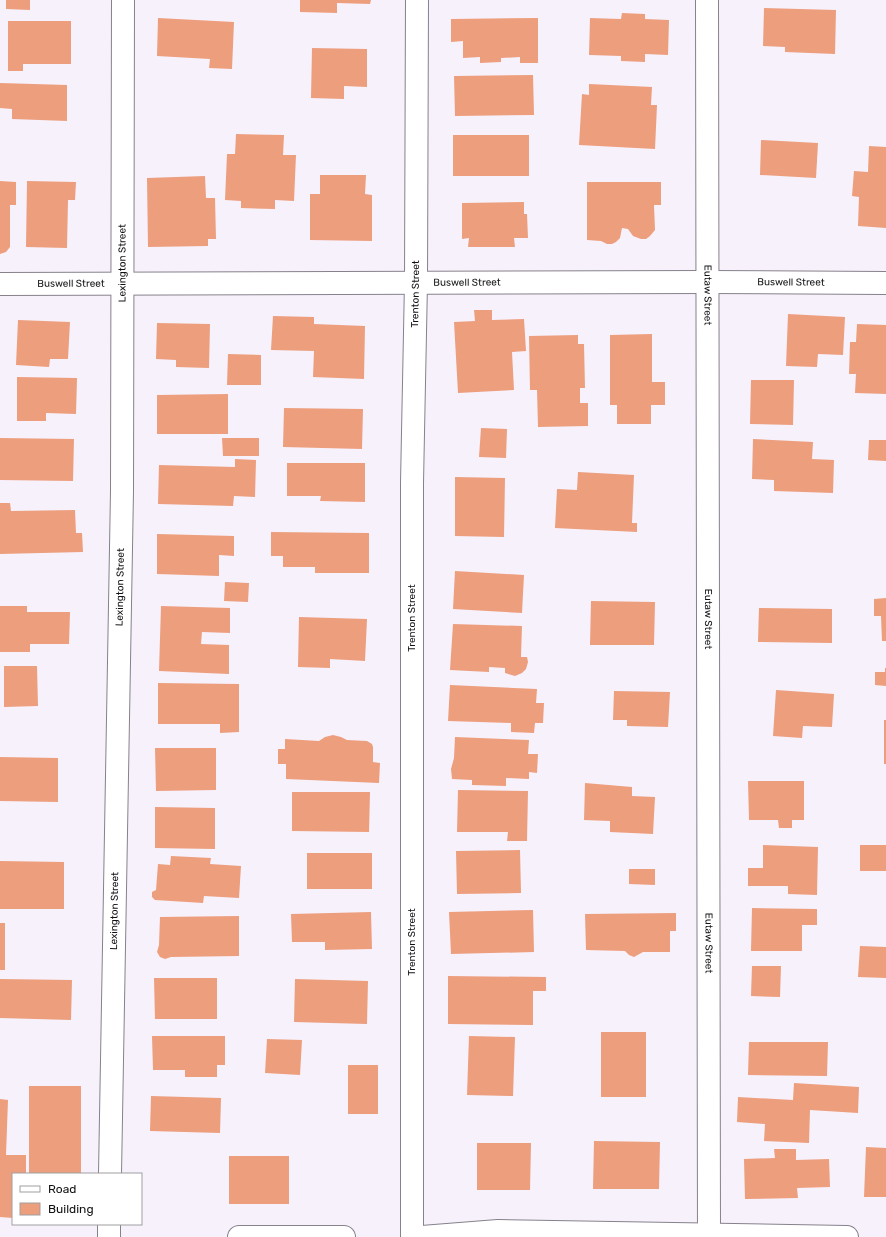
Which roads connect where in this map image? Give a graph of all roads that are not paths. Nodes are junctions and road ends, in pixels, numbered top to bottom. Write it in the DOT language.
graph roads {
  1 [pos="123,0"];
  2 [pos="417,0"];
  3 [pos="706,0"];
  4 [pos="416,282"];
  5 [pos="707,282"];
  6 [pos="122,283"];
  7 [pos="886,283"];
  8 [pos="0,284"];
  9 [pos="110,1173"];
  10 [pos="109,1225"];
  11 [pos="709,1236"];
  12 [pos="109,1237"];
  13 [pos="239,1237"];
  14 [pos="344,1237"];
  15 [pos="412,1237"];
  16 [pos="422,1237"];
  17 [pos="847,1237"];
  1 -- 6 [label="street, Lexington Street"];
  2 -- 4 [label="street, Trenton Street"];
  3 -- 5 [label="street, Eutaw Street"];
  4 -- 5 [label="street, Buswell Street"];
  4 -- 6 [label="street, Buswell Street"];
  4 -- 15 [label="street, Trenton Street"];
  5 -- 7 [label="street, Buswell Street"];
  5 -- 11 [label="street, Eutaw Street"];
  6 -- 8 [label="street, Buswell Street"];
  6 -- 9 [label="street, Lexington Street"];
  10 -- 12 [label="street"];
  11 -- 16 [label="street"];
  11 -- 17 [label="street"];
  13 -- 14 [label="street"];
}
